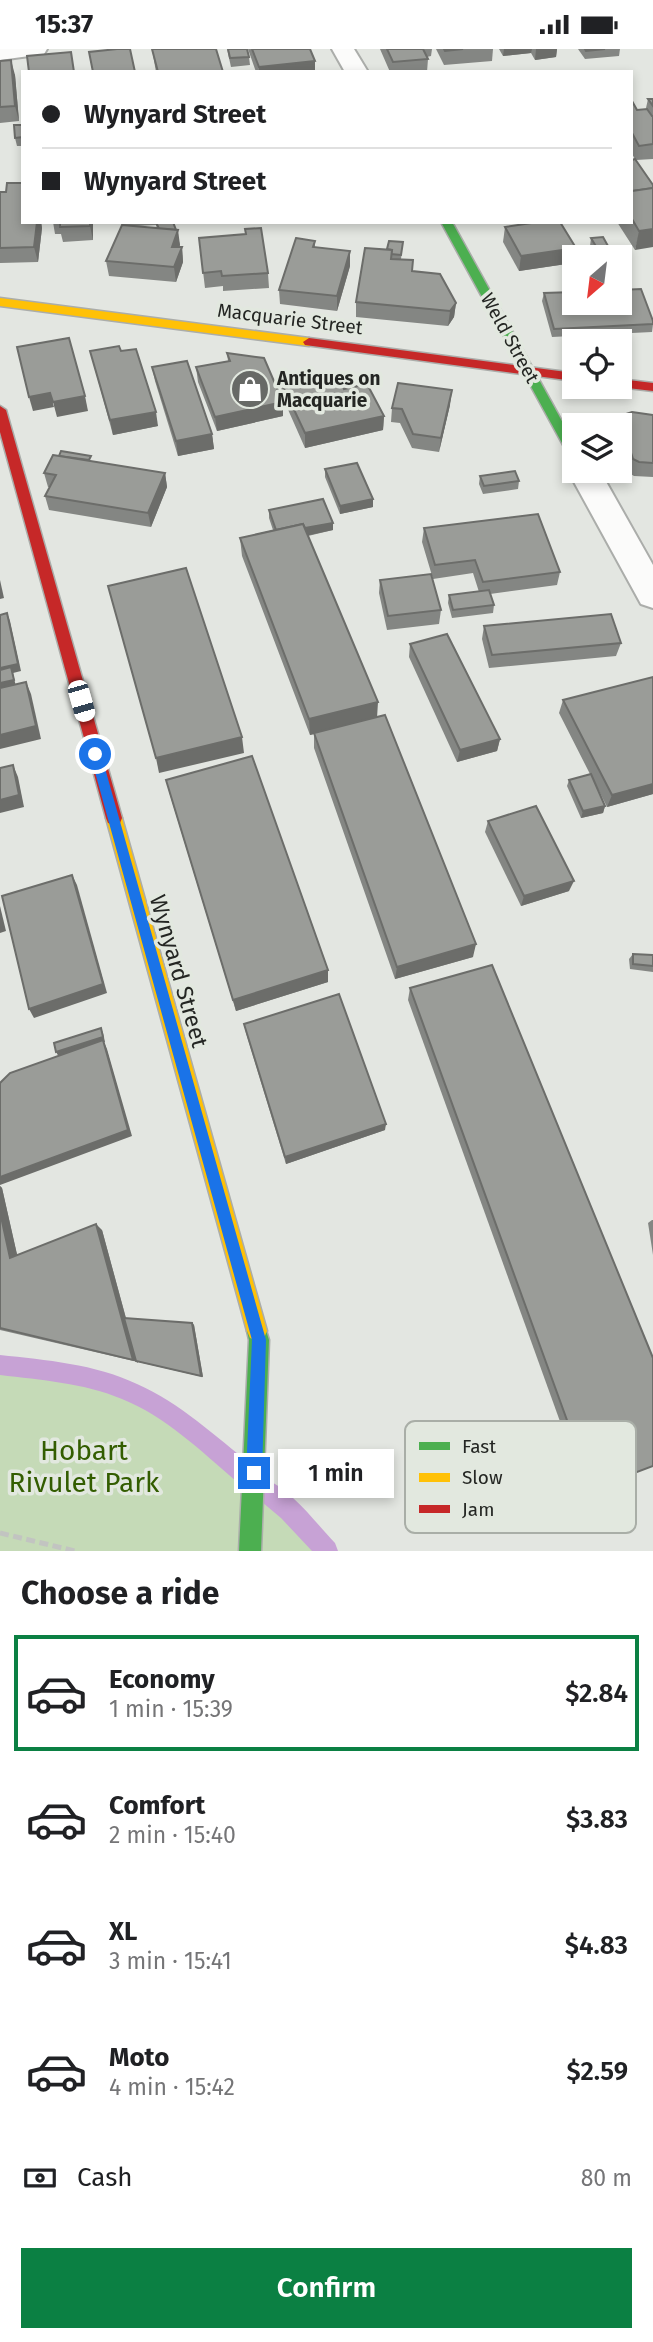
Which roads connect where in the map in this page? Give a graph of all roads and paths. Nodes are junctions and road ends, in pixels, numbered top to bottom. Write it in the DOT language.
graph roads {
  1 [pos="36,49"];
  2 [pos="343,49"];
  3 [pos="0,53"];
  4 [pos="356,70"];
  5 [pos="447,224"];
  6 [pos="0,302"];
  7 [pos="527,371"];
  8 [pos="562,375"];
  9 [pos="632,384"];
  10 [pos="653,387"];
  11 [pos="0,410"];
  12 [pos="562,433"];
  13 [pos="591,483"];
  14 [pos="653,595"];
  15 [pos="0,1534"];
  16 [pos="75,1551"];
  17 [pos="250,1551"];
  1 -- 3 [label="street"];
  2 -- 4 [label="street"];
  5 -- 7 [label="street, Weld Street"];
  6 -- 7 [label="street, Macquarie Street"];
  7 -- 8 [label="street, Macquarie Street"];
  7 -- 12 [label="street, Weld Street"];
  9 -- 10 [label="street"];
  11 -- 17 [label="street, Wynyard Street"];
  13 -- 14 [label="street"];
  15 -- 16 [label="path"];
}
